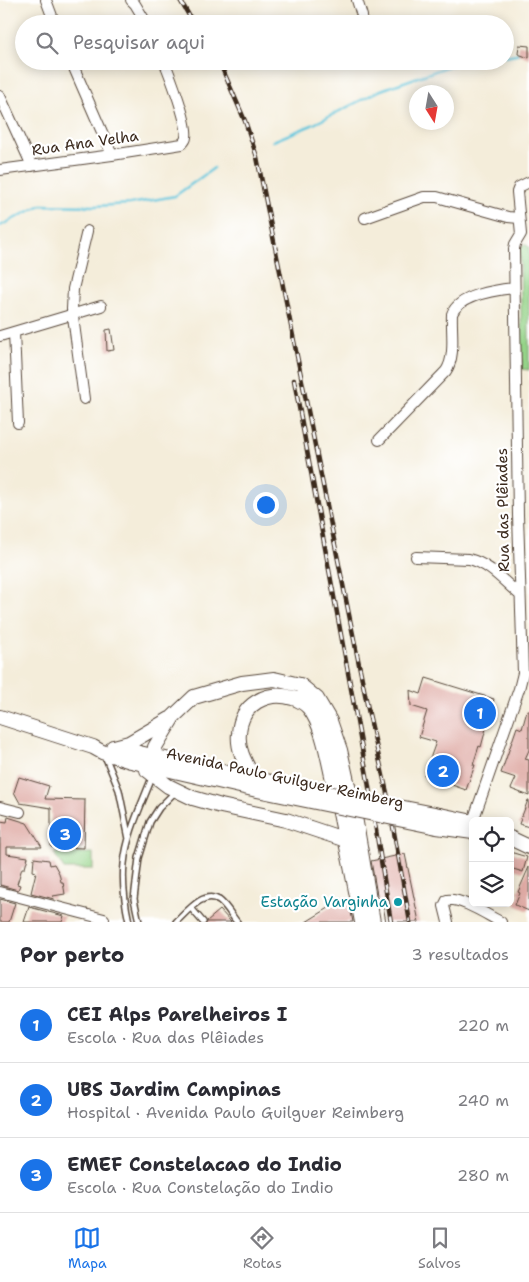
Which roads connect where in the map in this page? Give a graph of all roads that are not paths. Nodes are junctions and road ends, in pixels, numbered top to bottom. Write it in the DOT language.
graph roads {
  1 [pos="46,0"];
  2 [pos="131,0"];
  3 [pos="357,0"];
  4 [pos="52,15"];
  5 [pos="142,15"];
  6 [pos="362,15"];
  7 [pos="75,70"];
  8 [pos="168,70"];
  9 [pos="0,96"];
  10 [pos="112,156"];
  11 [pos="32,166"];
  12 [pos="0,170"];
  13 [pos="529,182"];
  14 [pos="365,218"];
  15 [pos="518,218"];
  16 [pos="87,230"];
  17 [pos="525,238"];
  18 [pos="514,288"];
  19 [pos="102,306"];
  20 [pos="73,314"];
  21 [pos="14,332"];
  22 [pos="0,336"];
  23 [pos="84,399"];
  24 [pos="18,423"];
  25 [pos="379,440"];
  26 [pos="416,557"];
  27 [pos="520,595"];
  28 [pos="529,664"];
  29 [pos="522,673"];
  30 [pos="0,717"];
  31 [pos="173,717"];
  32 [pos="104,749"];
  33 [pos="154,766"];
  34 [pos="258,783"];
  35 [pos="177,790"];
  36 [pos="0,807"];
  37 [pos="20,812"];
  38 [pos="475,817"];
  39 [pos="469,826"];
  40 [pos="129,839"];
  41 [pos="346,840"];
  42 [pos="514,840"];
  43 [pos="529,847"];
  44 [pos="0,892"];
  45 [pos="191,908"];
  46 [pos="182,917"];
  47 [pos="104,919"];
  48 [pos="129,922"];
  49 [pos="139,922"];
  50 [pos="176,922"];
  51 [pos="186,922"];
  52 [pos="203,922"];
  53 [pos="237,922"];
  54 [pos="362,922"];
  55 [pos="373,922"];
  56 [pos="448,922"];
  57 [pos="501,922"];
  1 -- 4 [label="street"];
  2 -- 5 [label="street"];
  3 -- 6 [label="street"];
  7 -- 10 [label="street"];
  8 -- 10 [label="street, Rua Ana Velha"];
  9 -- 11 [label="street"];
  10 -- 11 [label="street, Rua Ana Velha"];
  11 -- 12 [label="street, Rua Ana Velha"];
  13 -- 15 [label="street, Rua das Plêiades"];
  14 -- 15 [label="street"];
  15 -- 17 [label="street, Rua das Plêiades"];
  16 -- 20 [label="street"];
  17 -- 18 [label="street, Rua das Plêiades"];
  18 -- 25 [label="street"];
  18 -- 27 [label="street, Rua das Plêiades"];
  19 -- 20 [label="street"];
  20 -- 21 [label="street"];
  20 -- 23 [label="street"];
  21 -- 22 [label="street"];
  21 -- 24 [label="street"];
  26 -- 27 [label="street"];
  27 -- 29 [label="street, Rua das Plêiades"];
  28 -- 29 [label="street"];
  29 -- 38 [label="street, Rua das Plêiades"];
  30 -- 32 [label="street, Avenida Paulo Guilguer Reimberg"];
  31 -- 32 [label="street"];
  31 -- 33 [label="street"];
  31 -- 55 [label="street"];
  32 -- 33 [label="street, Avenida Paulo Guilguer Reimberg"];
  32 -- 33 [label="street, Avenida Paulo Guilguer Reimberg"];
  32 -- 40 [label="lane"];
  33 -- 34 [label="street, Avenida Paulo Guilguer Reimberg"];
  33 -- 35 [label="street"];
  33 -- 40 [label="lane"];
  34 -- 39 [label="street, Avenida Paulo Guilguer Reimberg, bridge"];
  34 -- 41 [label="street"];
  35 -- 41 [label="street"];
  35 -- 49 [label="lane"];
  36 -- 37 [label="street"];
  40 -- 48 [label="lane"];
  41 -- 54 [label="street"];
  42 -- 43 [label="street"];
  44 -- 47 [label="street"];
  45 -- 46 [label="lane"];
  45 -- 52 [label="lane"];
  45 -- 53 [label="lane"];
  46 -- 50 [label="lane"];
  46 -- 51 [label="lane"];
  56 -- 57 [label="street"];
}
